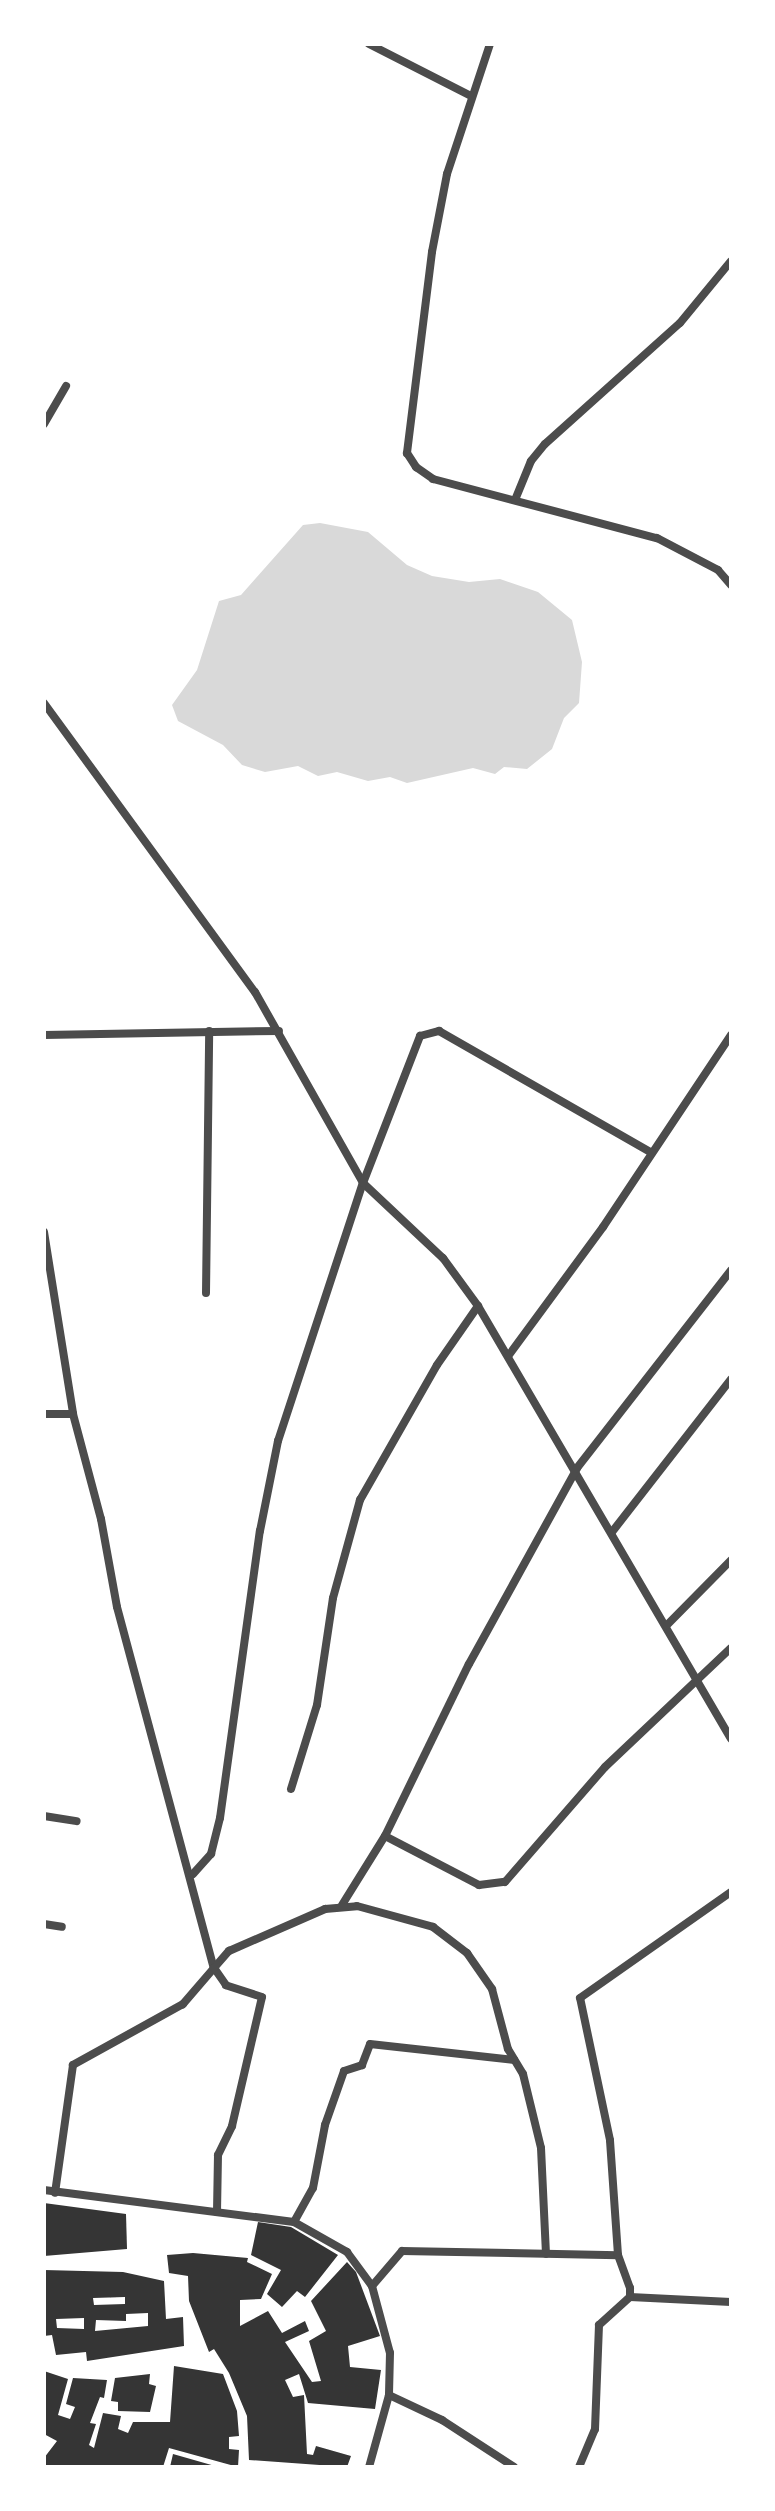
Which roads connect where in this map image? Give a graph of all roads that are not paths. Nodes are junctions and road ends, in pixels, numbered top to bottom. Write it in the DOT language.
graph roads {
  1 [pos="369,44"];
  2 [pos="490,44"];
  3 [pos="471,96"];
  4 [pos="731,261"];
  5 [pos="66,386"];
  6 [pos="44,424"];
  7 [pos="515,500"];
  8 [pos="731,585"];
  9 [pos="44,703"];
  10 [pos="209,1031"];
  11 [pos="279,1031"];
  12 [pos="44,1035"];
  13 [pos="731,1035"];
  14 [pos="652,1153"];
  15 [pos="363,1183"];
  16 [pos="44,1232"];
  17 [pos="729,1276"];
  18 [pos="206,1293"];
  19 [pos="478,1306"];
  20 [pos="509,1355"];
  21 [pos="731,1379"];
  22 [pos="44,1414"];
  23 [pos="73,1414"];
  24 [pos="577,1468"];
  25 [pos="612,1532"];
  26 [pos="731,1560"];
  27 [pos="667,1625"];
  28 [pos="731,1648"];
  29 [pos="697,1677"];
  30 [pos="731,1739"];
  31 [pos="291,1789"];
  32 [pos="44,1816"];
  33 [pos="77,1821"];
  34 [pos="385,1836"];
  35 [pos="193,1874"];
  36 [pos="731,1892"];
  37 [pos="342,1905"];
  38 [pos="44,1924"];
  39 [pos="62,1927"];
  40 [pos="214,1968"];
  41 [pos="514,2060"];
  42 [pos="44,2190"];
  43 [pos="55,2193"];
  44 [pos="217,2212"];
  45 [pos="294,2222"];
  46 [pos="546,2254"];
  47 [pos="618,2255"];
  48 [pos="372,2286"];
  49 [pos="630,2297"];
  50 [pos="731,2302"];
  51 [pos="389,2395"];
  52 [pos="497,2456"];
  53 [pos="369,2467"];
  54 [pos="492,2467"];
  55 [pos="514,2467"];
  56 [pos="579,2467"];
  1 -- 3 [label="street"];
  2 -- 3 [label="street"];
  3 -- 7 [label="street"];
  4 -- 7 [label="street"];
  5 -- 6 [label="street"];
  7 -- 8 [label="street"];
  9 -- 11 [label="street"];
  10 -- 11 [label="street"];
  10 -- 12 [label="street"];
  10 -- 18 [label="street"];
  11 -- 15 [label="street"];
  13 -- 14 [label="street"];
  14 -- 15 [label="street"];
  14 -- 20 [label="street"];
  15 -- 19 [label="street"];
  15 -- 35 [label="street"];
  16 -- 23 [label="street"];
  17 -- 24 [label="street"];
  19 -- 20 [label="street"];
  19 -- 31 [label="street"];
  20 -- 24 [label="street"];
  21 -- 25 [label="street"];
  22 -- 23 [label="street"];
  23 -- 35 [label="street"];
  24 -- 25 [label="street"];
  24 -- 34 [label="street"];
  25 -- 27 [label="street"];
  26 -- 27 [label="street"];
  27 -- 29 [label="street"];
  28 -- 29 [label="street"];
  29 -- 30 [label="street"];
  29 -- 34 [label="street"];
  32 -- 33 [label="street"];
  34 -- 37 [label="street"];
  35 -- 40 [label="street"];
  36 -- 47 [label="street"];
  37 -- 40 [label="street"];
  37 -- 41 [label="street"];
  38 -- 39 [label="street"];
  40 -- 43 [label="street"];
  40 -- 44 [label="street"];
  41 -- 45 [label="street"];
  41 -- 46 [label="street"];
  42 -- 43 [label="street"];
  43 -- 44 [label="street"];
  44 -- 45 [label="street"];
  45 -- 48 [label="street"];
  46 -- 47 [label="street"];
  46 -- 48 [label="street"];
  47 -- 49 [label="street"];
  48 -- 51 [label="street"];
  49 -- 50 [label="street"];
  49 -- 56 [label="street"];
  51 -- 52 [label="street"];
  51 -- 53 [label="street"];
  52 -- 54 [label="street"];
  52 -- 55 [label="street"];
}
